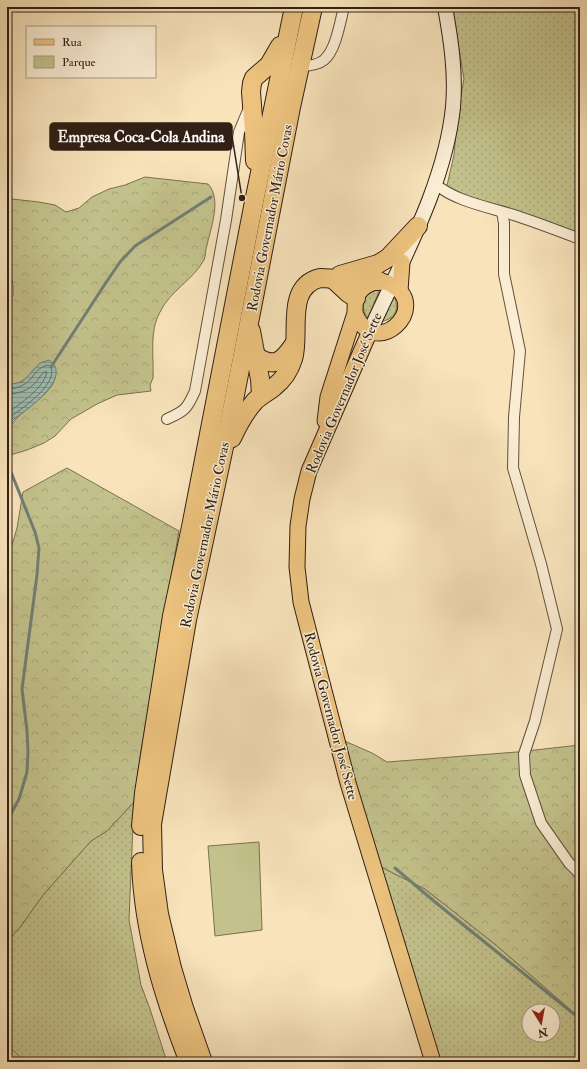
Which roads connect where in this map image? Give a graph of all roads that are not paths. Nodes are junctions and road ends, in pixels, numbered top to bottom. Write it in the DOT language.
graph roads {
  1 [pos="293,7"];
  2 [pos="313,7"];
  3 [pos="344,7"];
  4 [pos="445,7"];
  5 [pos="300,66"];
  6 [pos="261,73"];
  7 [pos="278,78"];
  8 [pos="291,107"];
  9 [pos="246,131"];
  10 [pos="435,184"];
  11 [pos="254,202"];
  12 [pos="502,212"];
  13 [pos="418,226"];
  14 [pos="580,239"];
  15 [pos="402,262"];
  16 [pos="240,277"];
  17 [pos="329,279"];
  18 [pos="390,286"];
  19 [pos="355,306"];
  20 [pos="249,320"];
  21 [pos="377,331"];
  22 [pos="295,342"];
  23 [pos="256,356"];
  24 [pos="257,399"];
  25 [pos="233,405"];
  26 [pos="167,419"];
  27 [pos="324,435"];
  28 [pos="220,462"];
  29 [pos="580,874"];
  30 [pos="189,1062"];
  31 [pos="204,1062"];
  32 [pos="433,1062"];
  1 -- 6 [label="highway"];
  1 -- 7 [label="highway, Rodovia Governador Mário Covas"];
  2 -- 5 [label="highway, Rodovia Governador Mário Covas"];
  3 -- 5 [label="street"];
  4 -- 10 [label="main road"];
  5 -- 8 [label="highway, Rodovia Governador Mário Covas"];
  6 -- 7 [label="highway"];
  6 -- 9 [label="highway"];
  7 -- 8 [label="highway"];
  7 -- 11 [label="highway, Rodovia Governador Mário Covas"];
  8 -- 20 [label="highway, Rodovia Governador Mário Covas"];
  9 -- 11 [label="highway"];
  9 -- 26 [label="street"];
  10 -- 12 [label="street"];
  10 -- 13 [label="main road"];
  11 -- 16 [label="highway, Rodovia Governador Mário Covas"];
  12 -- 14 [label="street"];
  12 -- 29 [label="street"];
  13 -- 15 [label="main road"];
  13 -- 17 [label="highway"];
  15 -- 18 [label="main road"];
  16 -- 25 [label="highway"];
  16 -- 30 [label="highway, Rodovia Governador Mário Covas"];
  17 -- 18 [label="highway"];
  17 -- 19 [label="highway"];
  17 -- 22 [label="highway"];
  18 -- 19 [label="main road"];
  18 -- 21 [label="main road, Rodovia Governador José Sette"];
  18 -- 21 [label="main road"];
  19 -- 21 [label="main road"];
  19 -- 27 [label="main road"];
  20 -- 23 [label="highway"];
  20 -- 25 [label="highway, Rodovia Governador Mário Covas"];
  21 -- 27 [label="main road, Rodovia Governador José Sette"];
  22 -- 23 [label="highway"];
  22 -- 24 [label="highway"];
  23 -- 24 [label="highway"];
  24 -- 25 [label="highway"];
  24 -- 28 [label="highway"];
  25 -- 28 [label="highway, Rodovia Governador Mário Covas"];
  27 -- 32 [label="main road, Rodovia Governador José Sette"];
  28 -- 31 [label="highway, Rodovia Governador Mário Covas"];
}
